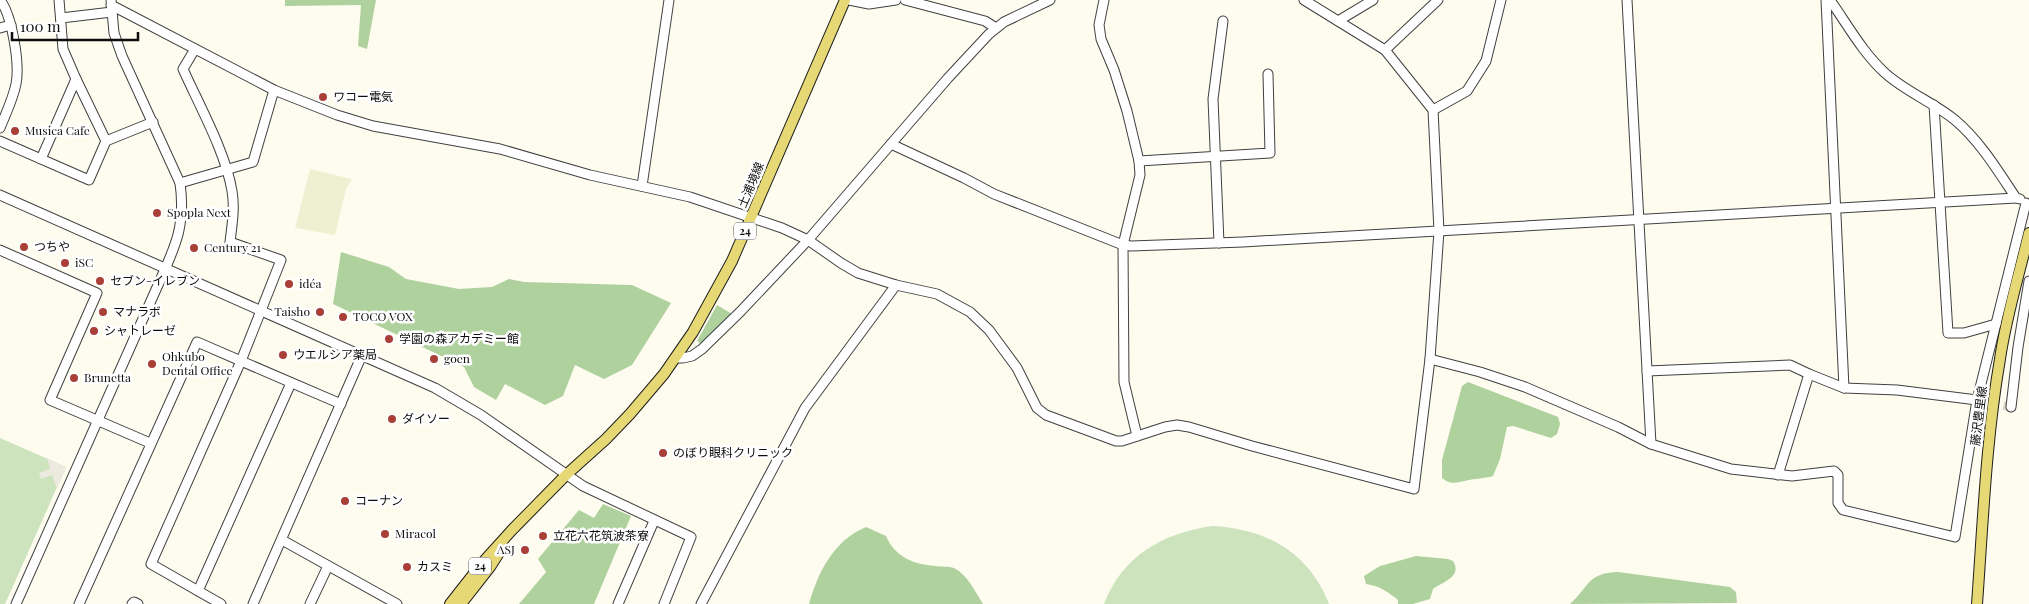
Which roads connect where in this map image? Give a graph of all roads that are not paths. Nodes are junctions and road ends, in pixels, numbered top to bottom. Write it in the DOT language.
graph roads {
  1 [pos="0,0"];
  2 [pos="59,0"];
  3 [pos="669,0"];
  4 [pos="845,0"];
  5 [pos="849,0"];
  6 [pos="896,0"];
  7 [pos="905,0"];
  8 [pos="1050,0"];
  9 [pos="1104,0"];
  10 [pos="1304,0"];
  11 [pos="1373,0"];
  12 [pos="1438,0"];
  13 [pos="1502,0"];
  14 [pos="1626,0"];
  15 [pos="1826,0"];
  16 [pos="1830,0"];
  17 [pos="111,6"];
  18 [pos="61,18"];
  19 [pos="1223,21"];
  20 [pos="1338,21"];
  21 [pos="11,25"];
  22 [pos="0,28"];
  23 [pos="996,28"];
  24 [pos="194,49"];
  25 [pos="1386,50"];
  26 [pos="1268,74"];
  27 [pos="76,79"];
  28 [pos="274,90"];
  29 [pos="1934,105"];
  30 [pos="1433,110"];
  31 [pos="153,122"];
  32 [pos="0,128"];
  33 [pos="0,141"];
  34 [pos="106,141"];
  35 [pos="892,144"];
  36 [pos="1215,156"];
  37 [pos="41,159"];
  38 [pos="1139,161"];
  39 [pos="228,170"];
  40 [pos="180,183"];
  41 [pos="642,186"];
  42 [pos="0,195"];
  43 [pos="2016,198"];
  44 [pos="1940,202"];
  45 [pos="2027,203"];
  46 [pos="1837,208"];
  47 [pos="751,216"];
  48 [pos="1637,220"];
  49 [pos="1439,231"];
  50 [pos="2029,234"];
  51 [pos="808,240"];
  52 [pos="1219,243"];
  53 [pos="1123,245"];
  54 [pos="0,250"];
  55 [pos="166,269"];
  56 [pos="2029,281"];
  57 [pos="896,285"];
  58 [pos="261,310"];
  59 [pos="1996,324"];
  60 [pos="362,355"];
  61 [pos="676,358"];
  62 [pos="1430,359"];
  63 [pos="241,361"];
  64 [pos="1647,372"];
  65 [pos="1810,374"];
  66 [pos="291,383"];
  67 [pos="1844,388"];
  68 [pos="1977,400"];
  69 [pos="341,404"];
  70 [pos="2011,407"];
  71 [pos="98,420"];
  72 [pos="1137,436"];
  73 [pos="150,443"];
  74 [pos="1651,444"];
  75 [pos="566,475"];
  76 [pos="1778,475"];
  77 [pos="654,521"];
  78 [pos="512,530"];
  79 [pos="282,540"];
  80 [pos="328,566"];
  81 [pos="198,591"];
  82 [pos="382,600"];
  83 [pos="16,604"];
  84 [pos="79,604"];
  85 [pos="132,604"];
  86 [pos="138,604"];
  87 [pos="221,604"];
  88 [pos="253,604"];
  89 [pos="310,604"];
  90 [pos="397,604"];
  91 [pos="450,604"];
  92 [pos="461,604"];
  93 [pos="618,604"];
  94 [pos="664,604"];
  95 [pos="701,604"];
  96 [pos="1977,604"];
  1 -- 21 [label="street"];
  2 -- 18 [label="street"];
  3 -- 41 [label="street"];
  4 -- 47 [label="main road, 土浦境線 / 24"];
  5 -- 6 [label="street"];
  7 -- 23 [label="street"];
  8 -- 23 [label="street"];
  9 -- 38 [label="street"];
  10 -- 20 [label="street"];
  11 -- 20 [label="street"];
  12 -- 25 [label="street"];
  13 -- 30 [label="street"];
  14 -- 48 [label="street"];
  15 -- 46 [label="street"];
  16 -- 29 [label="street"];
  17 -- 18 [label="street"];
  17 -- 24 [label="street"];
  17 -- 31 [label="street"];
  18 -- 27 [label="street"];
  19 -- 36 [label="street"];
  20 -- 25 [label="street"];
  21 -- 22 [label="street"];
  21 -- 32 [label="street"];
  23 -- 35 [label="street"];
  24 -- 28 [label="street"];
  24 -- 39 [label="street"];
  25 -- 30 [label="street"];
  26 -- 36 [label="street"];
  27 -- 34 [label="street"];
  27 -- 37 [label="street"];
  28 -- 39 [label="street"];
  28 -- 41 [label="street"];
  29 -- 43 [label="street"];
  29 -- 44 [label="street"];
  30 -- 49 [label="street"];
  31 -- 34 [label="street"];
  31 -- 40 [label="street"];
  33 -- 37 [label="street"];
  34 -- 37 [label="street"];
  35 -- 51 [label="street"];
  35 -- 53 [label="street"];
  36 -- 38 [label="street"];
  36 -- 52 [label="street"];
  38 -- 53 [label="street"];
  39 -- 40 [label="street"];
  39 -- 58 [label="street"];
  40 -- 55 [label="street"];
  41 -- 47 [label="street"];
  42 -- 55 [label="street"];
  43 -- 44 [label="street"];
  43 -- 45 [label="street"];
  44 -- 46 [label="street"];
  44 -- 59 [label="street"];
  45 -- 59 [label="street"];
  46 -- 48 [label="street"];
  46 -- 67 [label="street"];
  47 -- 51 [label="street"];
  47 -- 61 [label="main road, 土浦境線 / 24"];
  48 -- 49 [label="street"];
  48 -- 64 [label="street"];
  49 -- 52 [label="street"];
  49 -- 62 [label="street"];
  50 -- 96 [label="main road, 藤沢豊里線"];
  51 -- 57 [label="street"];
  51 -- 61 [label="street"];
  52 -- 53 [label="street"];
  53 -- 72 [label="street"];
  54 -- 71 [label="street"];
  55 -- 58 [label="street"];
  55 -- 71 [label="street"];
  56 -- 70 [label="street"];
  57 -- 72 [label="street"];
  57 -- 95 [label="street"];
  58 -- 60 [label="street"];
  58 -- 63 [label="street"];
  59 -- 68 [label="street"];
  60 -- 69 [label="street"];
  60 -- 75 [label="street"];
  61 -- 75 [label="main road, 土浦境線 / 24"];
  62 -- 72 [label="street"];
  62 -- 74 [label="street"];
  63 -- 66 [label="street"];
  63 -- 73 [label="street"];
  63 -- 81 [label="street"];
  64 -- 65 [label="street"];
  64 -- 74 [label="street"];
  65 -- 67 [label="street"];
  65 -- 76 [label="street"];
  66 -- 69 [label="street"];
  66 -- 81 [label="street"];
  67 -- 68 [label="street"];
  68 -- 76 [label="street"];
  69 -- 79 [label="street"];
  71 -- 73 [label="street"];
  71 -- 83 [label="street"];
  73 -- 84 [label="street"];
  74 -- 76 [label="street"];
  75 -- 77 [label="street"];
  75 -- 78 [label="main road, 24"];
  77 -- 93 [label="street"];
  77 -- 94 [label="street"];
  78 -- 91 [label="main road, 24"];
  78 -- 92 [label="main road, 24"];
  79 -- 80 [label="street"];
  79 -- 88 [label="street"];
  80 -- 82 [label="street"];
  80 -- 89 [label="street"];
  81 -- 87 [label="street"];
  82 -- 90 [label="street"];
  85 -- 86 [label="street"];
}
